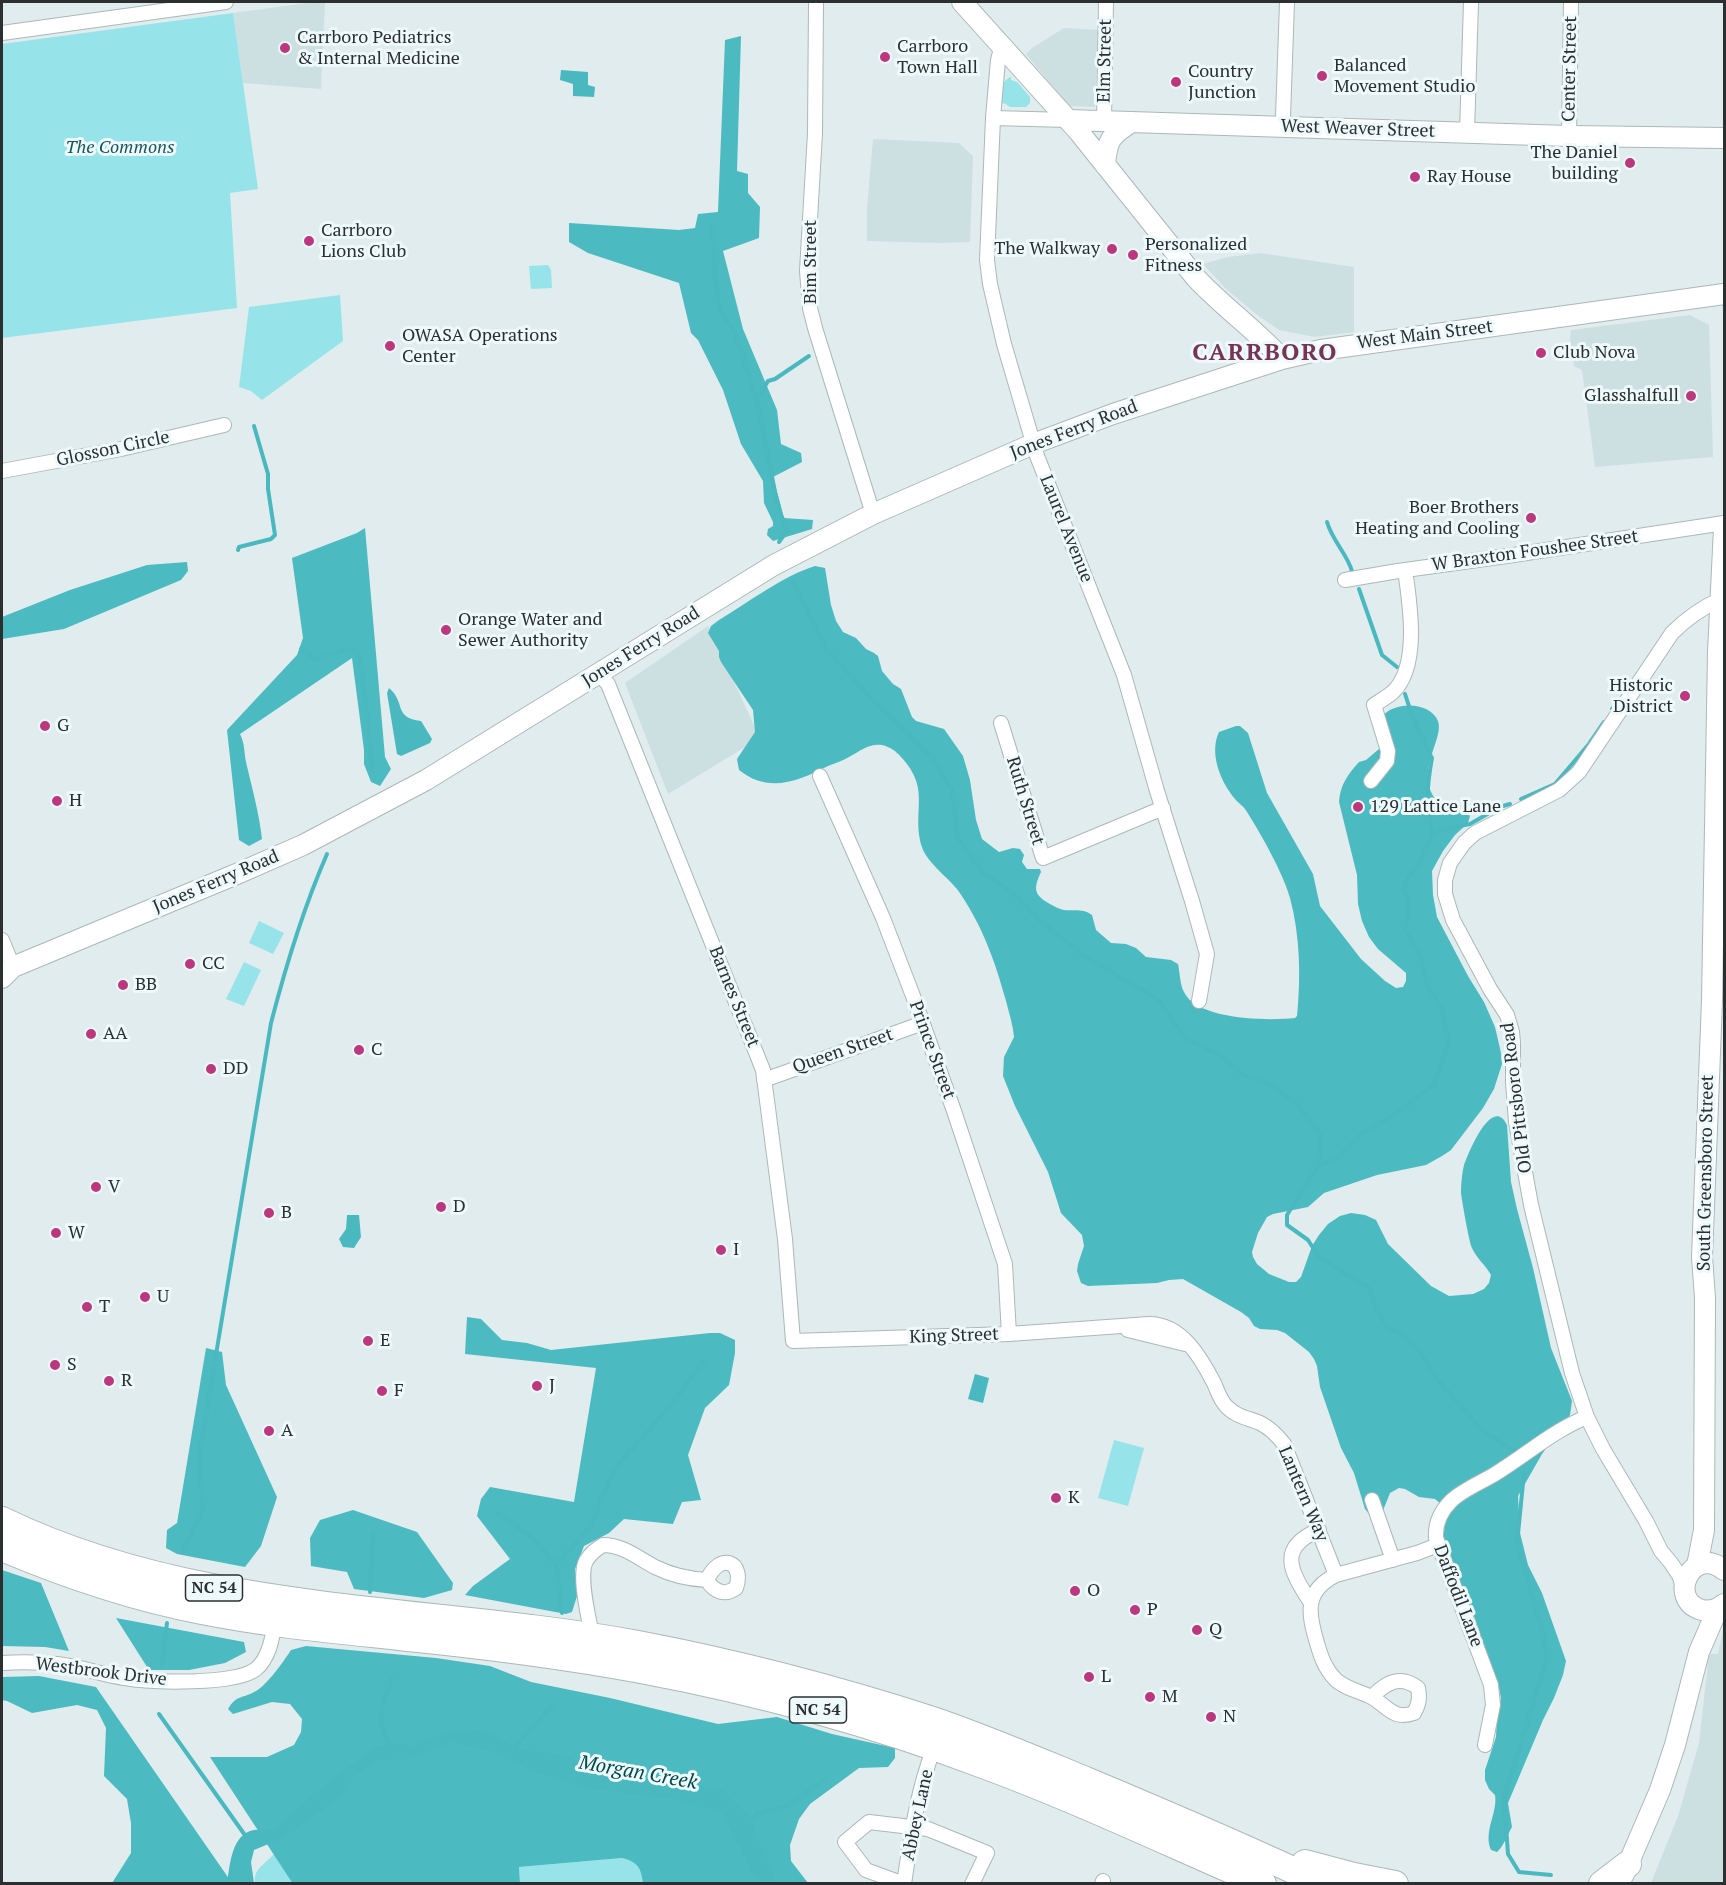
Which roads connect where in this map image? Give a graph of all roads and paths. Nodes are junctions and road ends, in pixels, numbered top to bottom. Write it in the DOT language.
graph roads {
  1 [pos="226,2"];
  2 [pos="816,2"];
  3 [pos="962,2"];
  4 [pos="1106,2"];
  5 [pos="1287,2"];
  6 [pos="1471,2"];
  7 [pos="1571,2"];
  8 [pos="2,33"];
  9 [pos="1002,45"];
  10 [pos="993,118"];
  11 [pos="1068,120"];
  12 [pos="1104,122"];
  13 [pos="1132,122"];
  14 [pos="1284,127"];
  15 [pos="1467,133"];
  16 [pos="1569,136"];
  17 [pos="1725,138"];
  18 [pos="1105,165"];
  19 [pos="1725,294"];
  20 [pos="1282,359"];
  21 [pos="224,425"];
  22 [pos="1033,444"];
  23 [pos="2,471"];
  24 [pos="873,514"];
  25 [pos="1725,523"];
  26 [pos="1725,528"];
  27 [pos="1405,570"];
  28 [pos="1345,580"];
  29 [pos="1721,599"];
  30 [pos="598,673"];
  31 [pos="1001,723"];
  32 [pos="820,776"];
  33 [pos="1371,782"];
  34 [pos="1163,808"];
  35 [pos="2,940"];
  36 [pos="5,970"];
  37 [pos="1199,1001"];
  38 [pos="923,1023"];
  39 [pos="764,1080"];
  40 [pos="1115,1327"];
  41 [pos="1009,1334"];
  42 [pos="793,1341"];
  43 [pos="1587,1417"];
  44 [pos="1372,1500"];
  45 [pos="2,1520"];
  46 [pos="1319,1530"];
  47 [pos="1704,1530"];
  48 [pos="1438,1545"];
  49 [pos="2,1548"];
  50 [pos="1393,1560"];
  51 [pos="1671,1563"];
  52 [pos="1695,1567"];
  53 [pos="1723,1569"];
  54 [pos="1336,1575"];
  55 [pos="707,1580"];
  56 [pos="1688,1597"];
  57 [pos="285,1599"];
  58 [pos="1311,1603"];
  59 [pos="1721,1606"];
  60 [pos="349,1607"];
  61 [pos="199,1611"];
  62 [pos="275,1623"];
  63 [pos="592,1636"];
  64 [pos="1699,1652"];
  65 [pos="2,1663"];
  66 [pos="751,1693"];
  67 [pos="1372,1697"];
  68 [pos="933,1720"];
  69 [pos="1485,1745"];
  70 [pos="934,1748"];
  71 [pos="1060,1770"];
  72 [pos="912,1828"];
  73 [pos="1241,1845"];
  74 [pos="1211,1862"];
  75 [pos="1624,1874"];
  76 [pos="904,1884"];
  77 [pos="972,1884"];
  78 [pos="1247,1884"];
  79 [pos="1263,1884"];
  80 [pos="1323,1884"];
  81 [pos="1395,1884"];
  82 [pos="1602,1884"];
  1 -- 8 [label="street"];
  2 -- 24 [label="street, Bim Street"];
  3 -- 9 [label="main road"];
  4 -- 12 [label="street, Elm Street"];
  5 -- 14 [label="street"];
  6 -- 15 [label="street"];
  7 -- 16 [label="street, Center Street"];
  9 -- 10 [label="street, Laurel Avenue"];
  9 -- 11 [label="main road"];
  10 -- 11 [label="street, West Weaver Street"];
  10 -- 22 [label="street, Laurel Avenue"];
  11 -- 12 [label="main road, West Weaver Street"];
  11 -- 18 [label="main road"];
  12 -- 13 [label="main road, West Weaver Street"];
  13 -- 14 [label="main road, West Weaver Street"];
  13 -- 18 [label="main road"];
  14 -- 15 [label="main road, West Weaver Street"];
  15 -- 16 [label="main road, West Weaver Street"];
  16 -- 17 [label="main road, West Weaver Street"];
  18 -- 20 [label="main road"];
  19 -- 20 [label="main road, West Main Street"];
  20 -- 22 [label="main road, Jones Ferry Road"];
  21 -- 23 [label="street, Glosson Circle"];
  22 -- 24 [label="main road, Jones Ferry Road"];
  22 -- 34 [label="street, Laurel Avenue"];
  24 -- 30 [label="main road, Jones Ferry Road"];
  25 -- 27 [label="street, W Braxton Foushee Street"];
  26 -- 29 [label="main road, South Greensboro Street"];
  27 -- 28 [label="street, W Braxton Foushee Street"];
  27 -- 33 [label="street"];
  29 -- 43 [label="street, Old Pittsboro Road"];
  29 -- 47 [label="main road, South Greensboro Street"];
  30 -- 36 [label="main road, Jones Ferry Road"];
  30 -- 39 [label="street, Barnes Street"];
  31 -- 34 [label="street, Ruth Street"];
  32 -- 38 [label="street, Prince Street"];
  34 -- 37 [label="street, Laurel Avenue"];
  35 -- 36 [label="street"];
  38 -- 39 [label="street, Queen Street"];
  38 -- 41 [label="street, Prince Street"];
  39 -- 42 [label="street, Barnes Street"];
  40 -- 41 [label="street, King Street"];
  40 -- 46 [label="street, Lantern Way"];
  41 -- 42 [label="street, King Street"];
  43 -- 48 [label="street, Daffodil Lane"];
  43 -- 51 [label="street, Old Pittsboro Road"];
  44 -- 50 [label="street"];
  45 -- 57 [label="highway, NC 54"];
  46 -- 54 [label="street, Lantern Way"];
  46 -- 58 [label="street"];
  47 -- 52 [label="main road, South Greensboro Street"];
  47 -- 53 [label="main road, South Greensboro Street"];
  48 -- 50 [label="street"];
  48 -- 69 [label="street, Daffodil Lane"];
  49 -- 61 [label="highway, NC 54"];
  50 -- 54 [label="street"];
  51 -- 52 [label="street"];
  51 -- 56 [label="street, Old Pittsboro Road"];
  52 -- 53 [label="main road"];
  52 -- 56 [label="main road, South Greensboro Street"];
  54 -- 58 [label="street"];
  55 -- 63 [label="street"];
  56 -- 59 [label="main road"];
  56 -- 64 [label="main road"];
  57 -- 60 [label="highway, NC 54"];
  57 -- 61 [label="highway"];
  58 -- 67 [label="street"];
  59 -- 64 [label="main road"];
  60 -- 62 [label="highway"];
  60 -- 63 [label="highway, NC 54"];
  61 -- 62 [label="highway, NC 54"];
  62 -- 65 [label="street, Westbrook Drive"];
  62 -- 66 [label="highway, NC 54"];
  63 -- 68 [label="highway, NC 54"];
  64 -- 75 [label="main road"];
  66 -- 68 [label="highway"];
  66 -- 70 [label="highway, NC 54"];
  68 -- 71 [label="highway, NC 54"];
  70 -- 71 [label="highway"];
  70 -- 72 [label="street, Abbey Lane"];
  70 -- 74 [label="highway, NC 54"];
  71 -- 73 [label="highway, NC 54"];
  72 -- 76 [label="street, Abbey Lane"];
  72 -- 76 [label="street"];
  72 -- 77 [label="street"];
  73 -- 80 [label="highway, NC 54"];
  73 -- 81 [label="highway"];
  74 -- 78 [label="highway"];
  74 -- 79 [label="highway, NC 54"];
  75 -- 82 [label="highway"];
}
